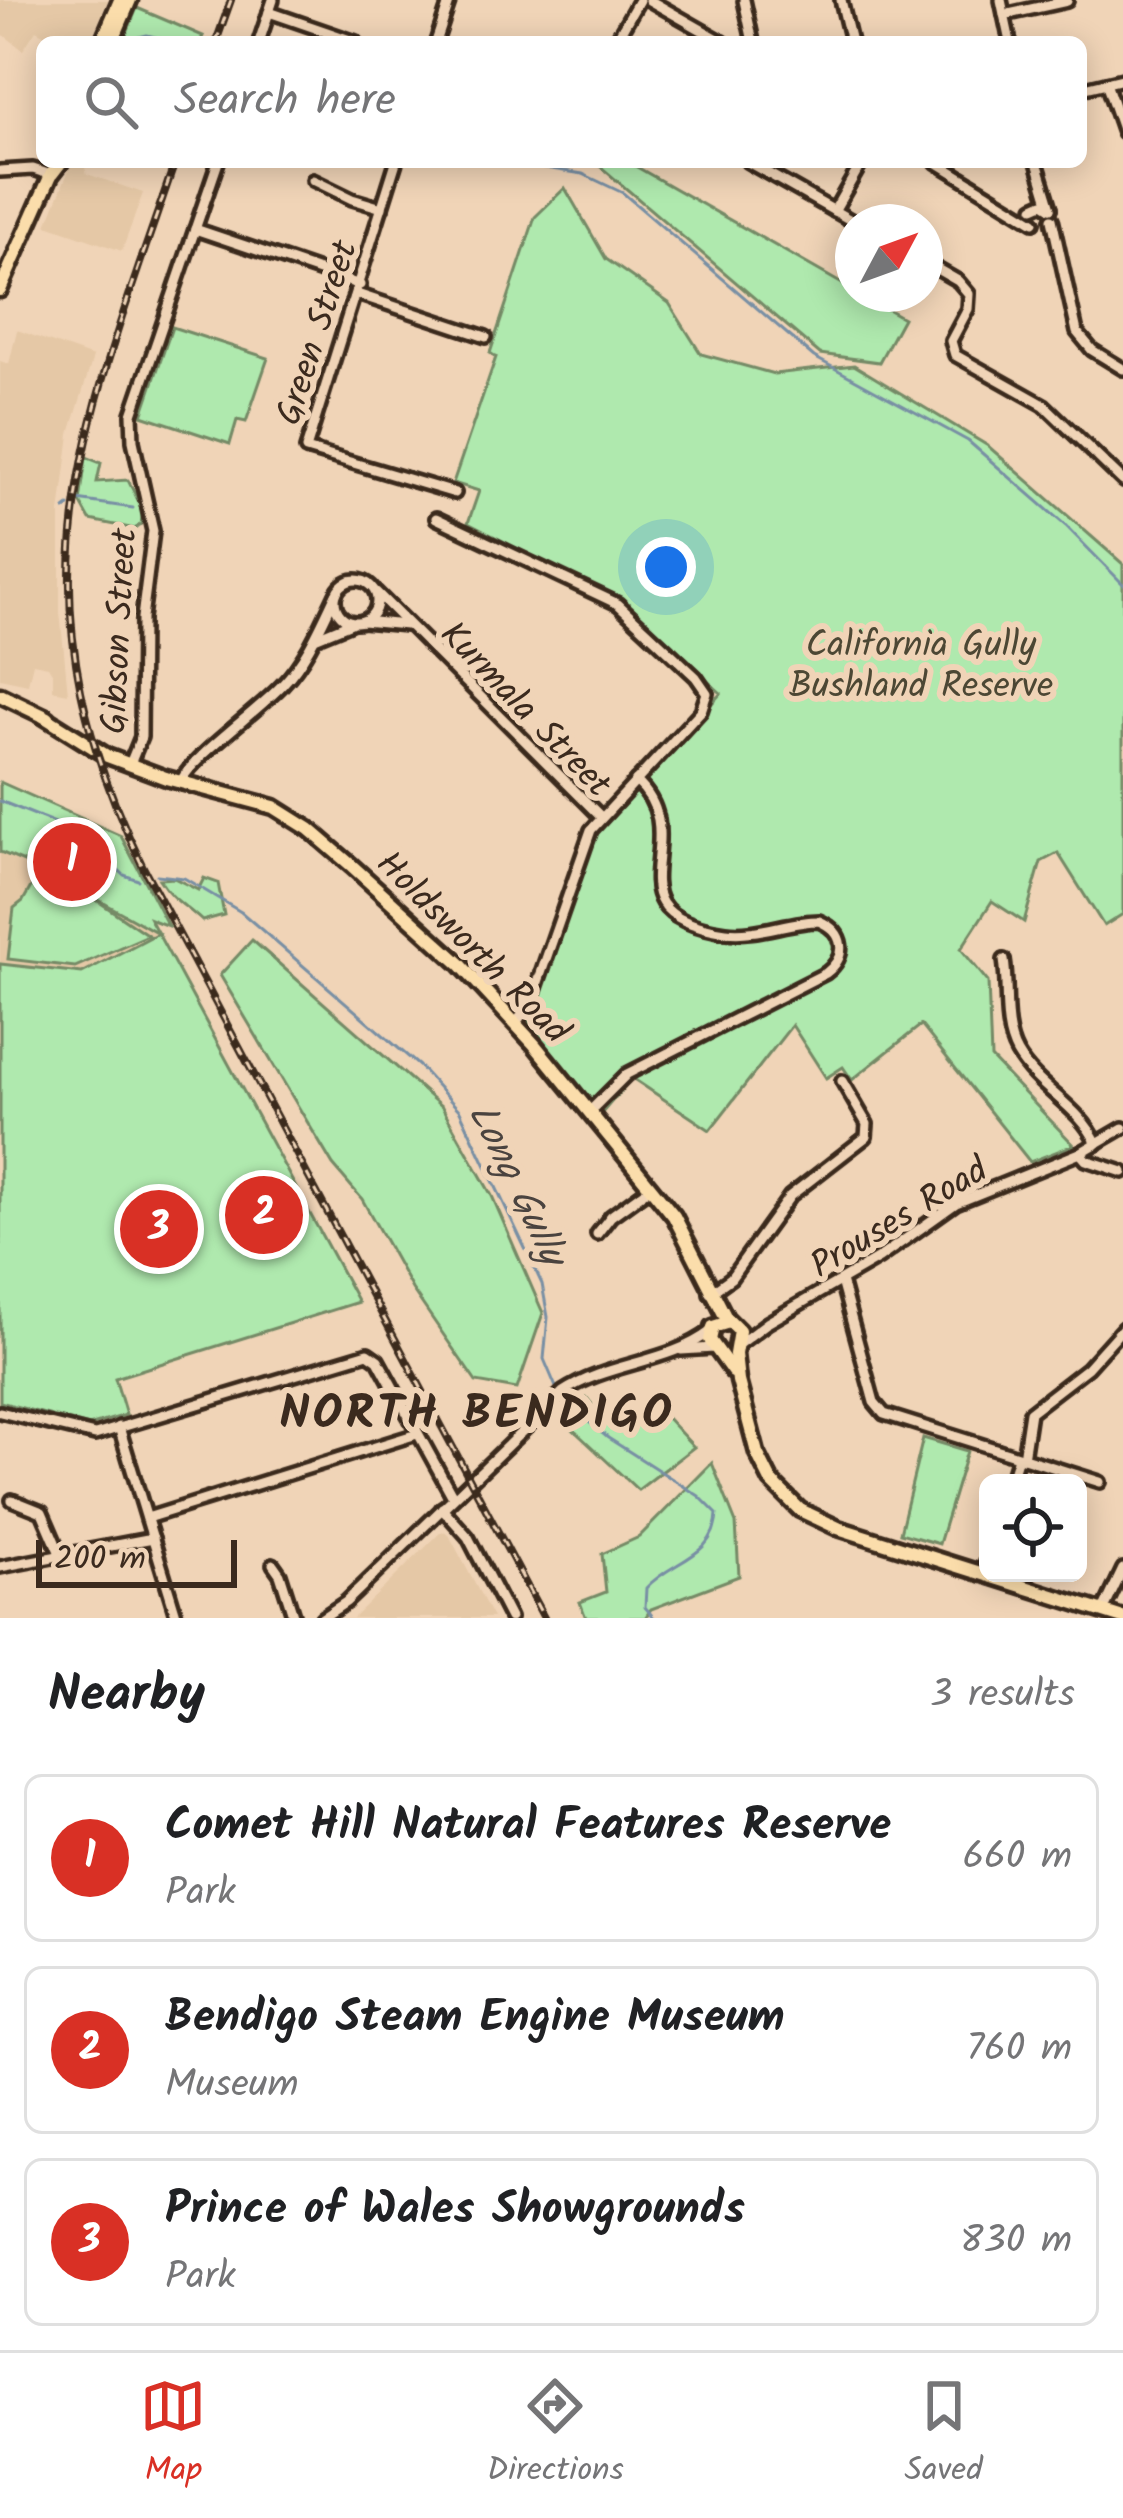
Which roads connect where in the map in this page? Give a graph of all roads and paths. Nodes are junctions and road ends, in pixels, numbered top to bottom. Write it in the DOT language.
graph roads {
  1 [pos="120,0"];
  2 [pos="130,0"];
  3 [pos="273,0"];
  4 [pos="450,0"];
  5 [pos="639,0"];
  6 [pos="649,0"];
  7 [pos="744,0"];
  8 [pos="841,0"];
  9 [pos="1001,0"];
  10 [pos="1067,1"];
  11 [pos="269,13"];
  12 [pos="1004,15"];
  13 [pos="109,36"];
  14 [pos="110,36"];
  15 [pos="261,36"];
  16 [pos="338,36"];
  17 [pos="438,36"];
  18 [pos="618,36"];
  19 [pos="712,36"];
  20 [pos="752,36"];
  21 [pos="849,36"];
  22 [pos="1009,36"];
  23 [pos="1123,79"];
  24 [pos="1106,83"];
  25 [pos="1087,88"];
  26 [pos="1123,132"];
  27 [pos="216,168"];
  28 [pos="394,168"];
  29 [pos="759,168"];
  30 [pos="859,168"];
  31 [pos="946,168"];
  32 [pos="1038,168"];
  33 [pos="51,169"];
  34 [pos="0,171"];
  35 [pos="311,180"];
  36 [pos="1042,182"];
  37 [pos="839,204"];
  38 [pos="1012,206"];
  39 [pos="1035,206"];
  40 [pos="382,208"];
  41 [pos="835,211"];
  42 [pos="1051,213"];
  43 [pos="1037,223"];
  44 [pos="195,229"];
  45 [pos="1055,243"];
  46 [pos="943,272"];
  47 [pos="359,289"];
  48 [pos="0,290"];
  49 [pos="486,337"];
  50 [pos="1123,368"];
  51 [pos="1123,481"];
  52 [pos="454,493"];
  53 [pos="436,518"];
  54 [pos="376,592"];
  55 [pos="336,594"];
  56 [pos="360,622"];
  57 [pos="415,631"];
  58 [pos="313,641"];
  59 [pos="0,695"];
  60 [pos="130,764"];
  61 [pos="636,781"];
  62 [pos="181,782"];
  63 [pos="601,817"];
  64 [pos="1004,960"];
  65 [pos="516,1022"];
  66 [pos="842,1081"];
  67 [pos="589,1112"];
  68 [pos="1123,1129"];
  69 [pos="1096,1144"];
  70 [pos="1080,1153"];
  71 [pos="1123,1172"];
  72 [pos="651,1187"];
  73 [pos="596,1234"];
  74 [pos="841,1281"];
  75 [pos="712,1293"];
  76 [pos="767,1323"];
  77 [pos="733,1325"];
  78 [pos="1123,1328"];
  79 [pos="712,1329"];
  80 [pos="738,1345"];
  81 [pos="676,1350"];
  82 [pos="717,1350"];
  83 [pos="738,1381"];
  84 [pos="0,1412"];
  85 [pos="119,1427"];
  86 [pos="417,1434"];
  87 [pos="1021,1458"];
  88 [pos="1014,1474"];
  89 [pos="1100,1482"];
  90 [pos="453,1497"];
  91 [pos="12,1500"];
  92 [pos="442,1508"];
  93 [pos="147,1518"];
  94 [pos="153,1538"];
  95 [pos="61,1556"];
  96 [pos="273,1564"];
  97 [pos="0,1567"];
  98 [pos="1123,1569"];
  99 [pos="979,1573"];
  100 [pos="1008,1582"];
  101 [pos="1103,1611"];
  102 [pos="177,1618"];
  103 [pos="294,1618"];
  104 [pos="322,1618"];
  105 [pos="510,1618"];
  106 [pos="1123,1618"];
  1 -- 13 [label="main road"];
  2 -- 14 [label="main road"];
  3 -- 11 [label="street"];
  4 -- 17 [label="street"];
  5 -- 18 [label="street"];
  6 -- 19 [label="street"];
  7 -- 20 [label="street"];
  8 -- 21 [label="street"];
  9 -- 12 [label="street"];
  10 -- 12 [label="street"];
  11 -- 15 [label="street"];
  11 -- 16 [label="street"];
  12 -- 22 [label="street"];
  23 -- 24 [label="street"];
  24 -- 25 [label="street"];
  24 -- 26 [label="street"];
  27 -- 44 [label="street"];
  28 -- 40 [label="street, Green Street"];
  29 -- 41 [label="street"];
  30 -- 37 [label="street"];
  31 -- 38 [label="street"];
  32 -- 36 [label="street"];
  33 -- 34 [label="street"];
  33 -- 48 [label="main road"];
  35 -- 40 [label="street"];
  36 -- 39 [label="street"];
  36 -- 42 [label="street"];
  38 -- 39 [label="street"];
  38 -- 43 [label="street"];
  39 -- 42 [label="street"];
  39 -- 43 [label="street"];
  40 -- 47 [label="street, Green Street"];
  42 -- 43 [label="street"];
  42 -- 45 [label="street"];
  43 -- 45 [label="street"];
  44 -- 47 [label="street"];
  44 -- 60 [label="street, Gibson Street"];
  45 -- 50 [label="street"];
  46 -- 51 [label="street"];
  47 -- 49 [label="street"];
  47 -- 52 [label="street, Green Street"];
  53 -- 61 [label="street"];
  54 -- 55 [label="street"];
  54 -- 56 [label="street"];
  54 -- 57 [label="street, Kurmala Street"];
  55 -- 56 [label="street"];
  55 -- 58 [label="street"];
  56 -- 57 [label="street, Kurmala Street"];
  56 -- 58 [label="street"];
  57 -- 63 [label="street, Kurmala Street"];
  58 -- 62 [label="street"];
  59 -- 60 [label="main road, Holdsworth Road"];
  60 -- 62 [label="main road, Holdsworth Road"];
  61 -- 63 [label="street"];
  61 -- 67 [label="street"];
  62 -- 65 [label="main road, Holdsworth Road"];
  63 -- 65 [label="street, Kurmala Street"];
  64 -- 69 [label="street"];
  65 -- 67 [label="main road, Holdsworth Road"];
  66 -- 75 [label="street"];
  67 -- 72 [label="main road, Holdsworth Road"];
  68 -- 69 [label="street, Prouses Road"];
  69 -- 70 [label="street, Prouses Road"];
  70 -- 71 [label="street"];
  70 -- 74 [label="street, Prouses Road"];
  72 -- 73 [label="street"];
  72 -- 75 [label="main road, Holdsworth Road"];
  74 -- 76 [label="street, Prouses Road"];
  74 -- 87 [label="street"];
  75 -- 77 [label="main road, Holdsworth Road"];
  75 -- 79 [label="main road, Holdsworth Road"];
  76 -- 77 [label="street, Prouses Road"];
  76 -- 80 [label="street, Prouses Road"];
  77 -- 79 [label="main road"];
  77 -- 80 [label="main road, Holdsworth Road"];
  78 -- 87 [label="street"];
  79 -- 81 [label="street"];
  79 -- 82 [label="main road, Holdsworth Road"];
  80 -- 82 [label="main road"];
  80 -- 83 [label="main road"];
  81 -- 82 [label="street"];
  81 -- 90 [label="street"];
  82 -- 83 [label="main road"];
  83 -- 99 [label="main road"];
  84 -- 85 [label="street"];
  85 -- 86 [label="street"];
  85 -- 93 [label="street"];
  86 -- 90 [label="street"];
  86 -- 93 [label="street"];
  87 -- 88 [label="street"];
  87 -- 89 [label="street"];
  90 -- 92 [label="street"];
  91 -- 95 [label="street"];
  92 -- 104 [label="street"];
  92 -- 105 [label="street"];
  93 -- 94 [label="street"];
  94 -- 95 [label="street"];
  94 -- 102 [label="street"];
  95 -- 97 [label="street"];
  96 -- 103 [label="street"];
  98 -- 101 [label="street"];
  100 -- 101 [label="main road"];
  101 -- 106 [label="main road"];
}
